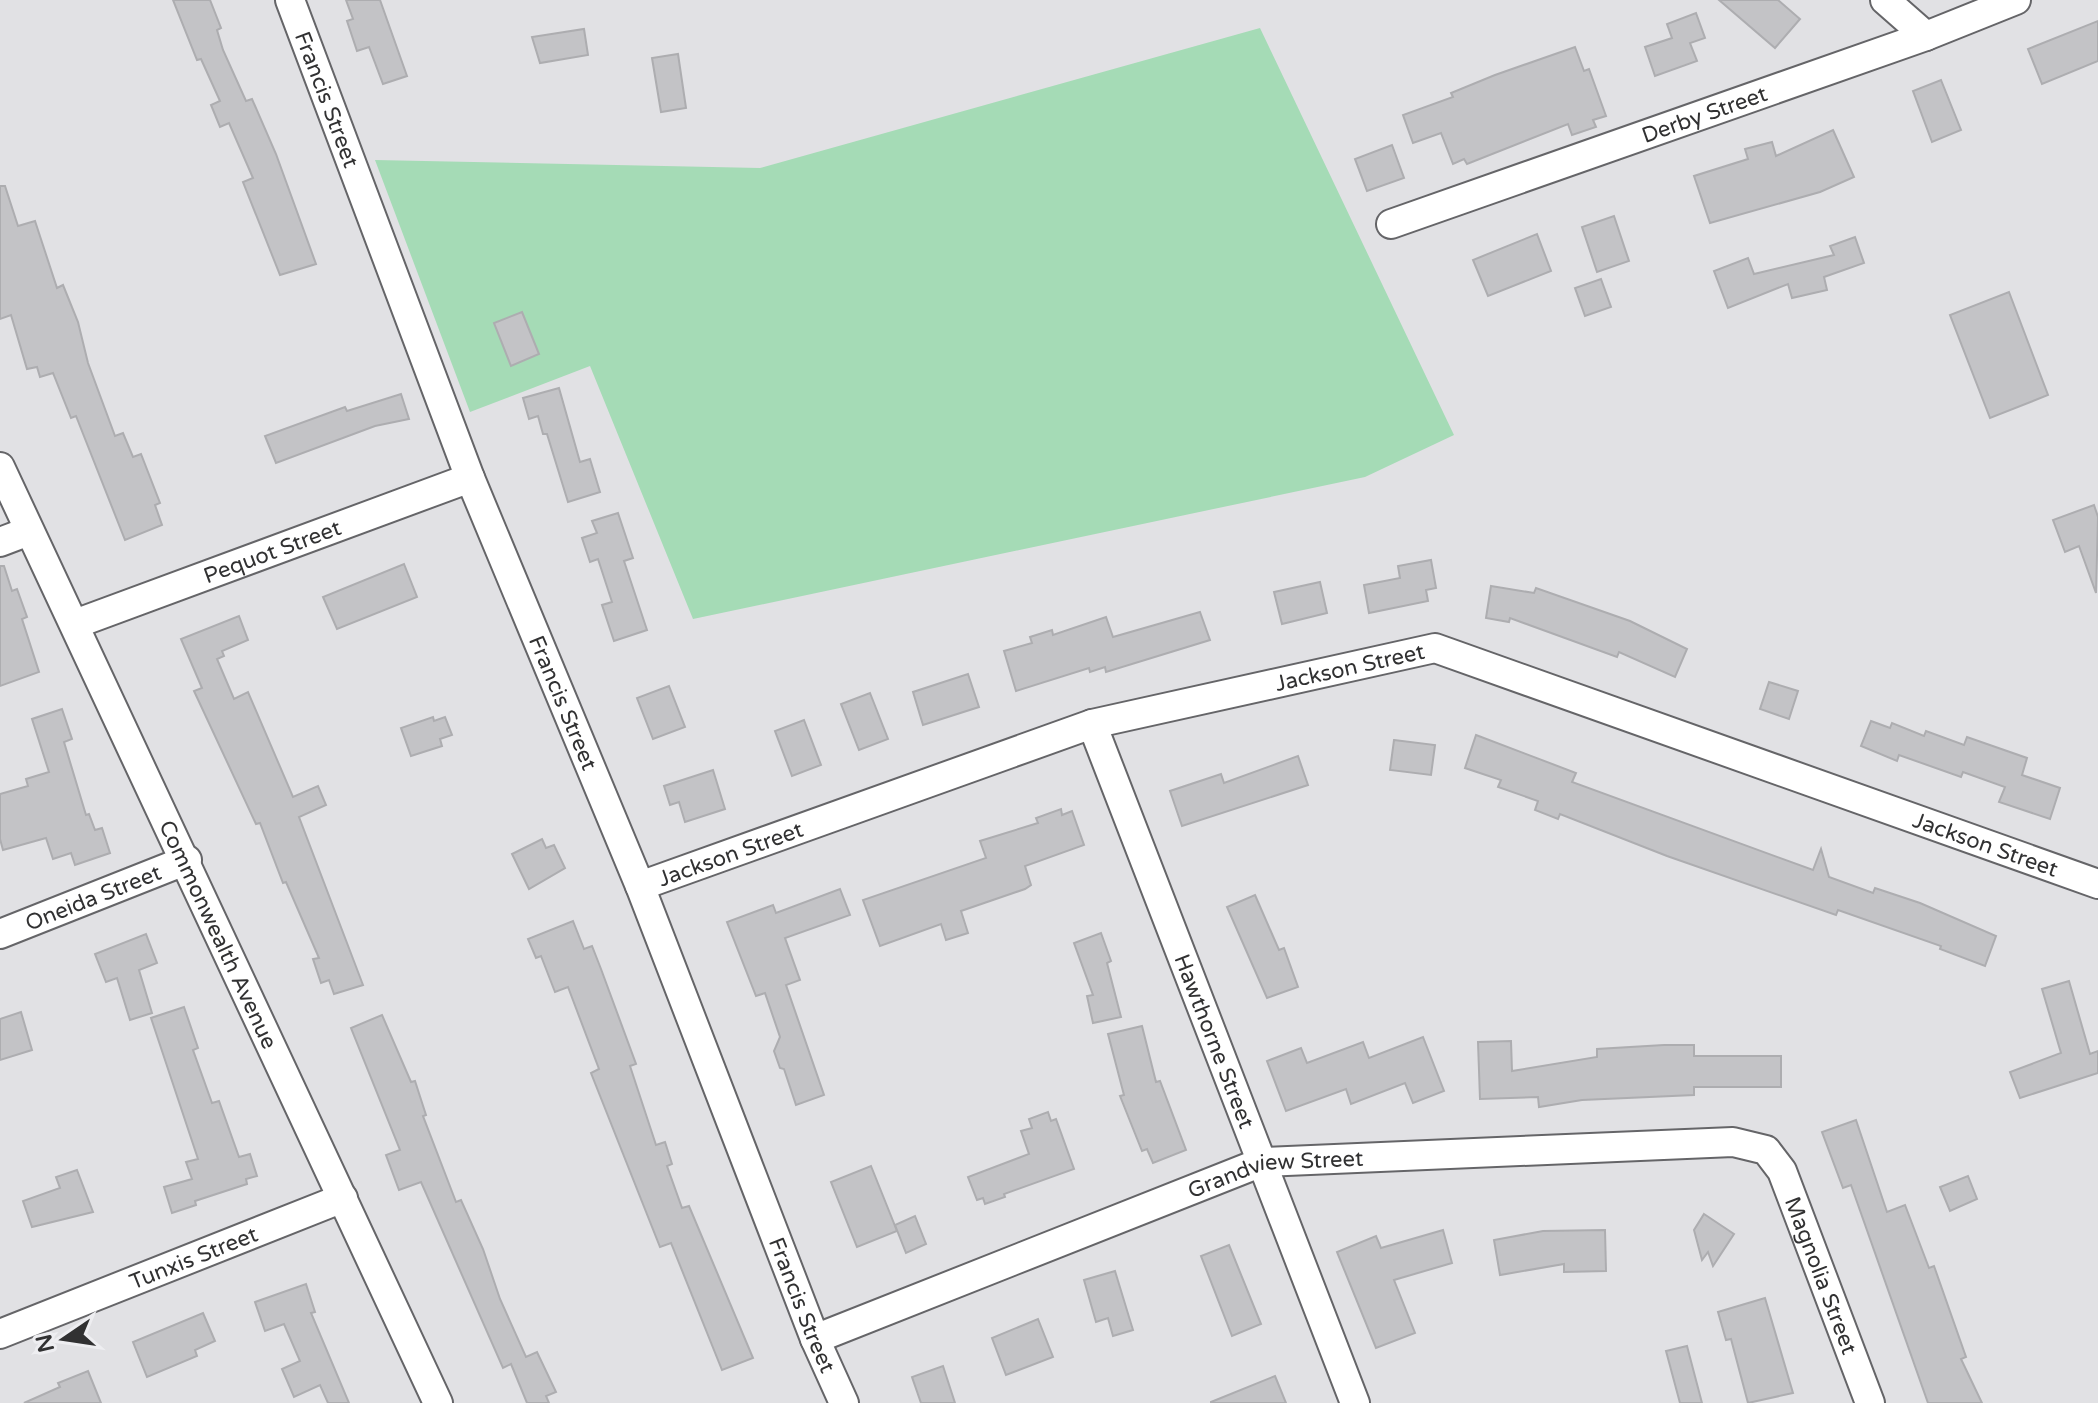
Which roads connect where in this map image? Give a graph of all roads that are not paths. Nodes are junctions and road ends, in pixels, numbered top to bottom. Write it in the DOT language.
graph roads {
  1 [pos="290,0"];
  2 [pos="1885,0"];
  3 [pos="2016,0"];
  4 [pos="1926,36"];
  5 [pos="1391,224"];
  6 [pos="0,467"];
  7 [pos="470,478"];
  8 [pos="29,531"];
  9 [pos="0,542"];
  10 [pos="75,624"];
  11 [pos="1092,724"];
  12 [pos="187,860"];
  13 [pos="2098,884"];
  14 [pos="640,886"];
  15 [pos="0,934"];
  16 [pos="1766,1150"];
  17 [pos="1262,1162"];
  18 [pos="343,1198"];
  19 [pos="0,1334"];
  20 [pos="815,1339"];
  21 [pos="438,1403"];
  22 [pos="844,1403"];
  23 [pos="1355,1403"];
  24 [pos="1870,1403"];
  1 -- 7 [label="street, Francis Street"];
  2 -- 4 [label="street"];
  3 -- 4 [label="street, Derby Street"];
  4 -- 5 [label="street, Derby Street"];
  6 -- 8 [label="street, Commonwealth Avenue"];
  7 -- 10 [label="street, Pequot Street"];
  7 -- 14 [label="street, Francis Street"];
  8 -- 9 [label="street"];
  8 -- 10 [label="street, Commonwealth Avenue"];
  10 -- 12 [label="street, Commonwealth Avenue"];
  11 -- 13 [label="street, Jackson Street"];
  11 -- 14 [label="street, Jackson Street"];
  11 -- 17 [label="street, Hawthorne Street"];
  12 -- 15 [label="street, Oneida Street"];
  12 -- 18 [label="street, Commonwealth Avenue"];
  14 -- 20 [label="street, Francis Street"];
  16 -- 17 [label="street, Grandview Street"];
  16 -- 24 [label="street, Magnolia Street"];
  17 -- 20 [label="street, Grandview Street"];
  17 -- 23 [label="street, Hawthorne Street"];
  18 -- 19 [label="street, Tunxis Street"];
  18 -- 21 [label="street, Commonwealth Avenue"];
  20 -- 22 [label="street, Francis Street"];
}
